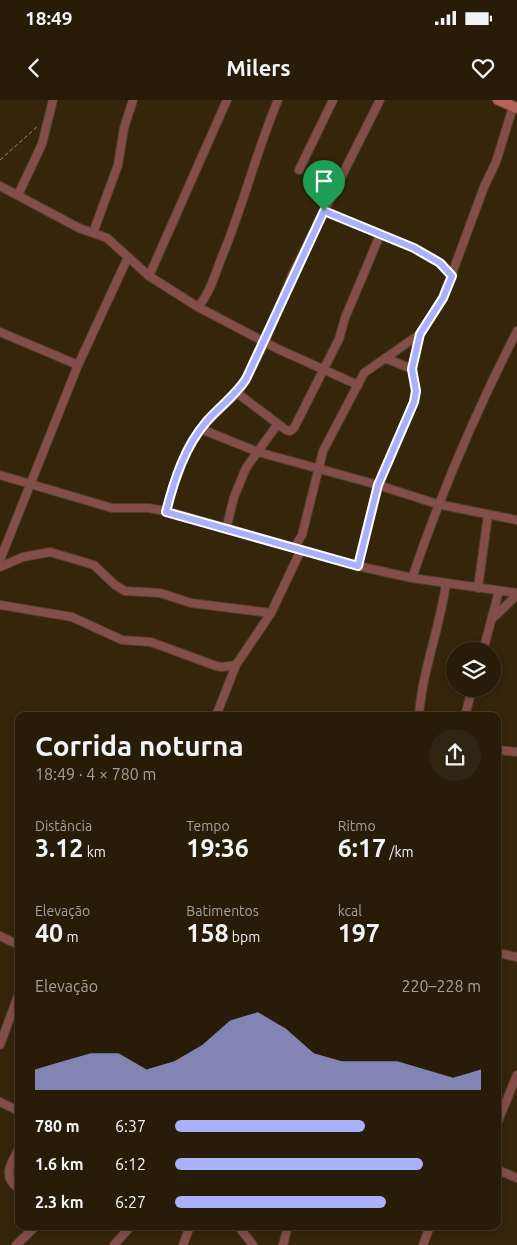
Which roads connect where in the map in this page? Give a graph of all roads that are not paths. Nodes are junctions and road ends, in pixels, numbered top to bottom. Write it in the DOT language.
graph roads {
  1 [pos="54,100"];
  2 [pos="132,100"];
  3 [pos="227,100"];
  4 [pos="278,100"];
  5 [pos="332,100"];
  6 [pos="380,100"];
  7 [pos="498,100"];
  8 [pos="515,108"];
  9 [pos="299,170"];
  10 [pos="0,186"];
  11 [pos="18,195"];
  12 [pos="324,211"];
  13 [pos="92,233"];
  14 [pos="380,235"];
  15 [pos="128,257"];
  16 [pos="457,262"];
  17 [pos="440,263"];
  18 [pos="148,276"];
  19 [pos="452,276"];
  20 [pos="198,307"];
  21 [pos="517,331"];
  22 [pos="0,332"];
  23 [pos="420,334"];
  24 [pos="265,342"];
  25 [pos="385,358"];
  26 [pos="78,365"];
  27 [pos="322,369"];
  28 [pos="412,369"];
  29 [pos="358,385"];
  30 [pos="237,393"];
  31 [pos="277,425"];
  32 [pos="201,429"];
  33 [pos="258,452"];
  34 [pos="318,470"];
  35 [pos="0,475"];
  36 [pos="30,485"];
  37 [pos="378,485"];
  38 [pos="437,504"];
  39 [pos="166,512"];
  40 [pos="488,515"];
  41 [pos="517,520"];
  42 [pos="226,529"];
  43 [pos="298,549"];
  44 [pos="0,560"];
  45 [pos="358,566"];
  46 [pos="0,567"];
  47 [pos="412,578"];
  48 [pos="446,583"];
  49 [pos="478,588"];
  50 [pos="499,592"];
  51 [pos="517,594"];
  52 [pos="0,605"];
  53 [pos="271,613"];
  54 [pos="493,618"];
  55 [pos="486,642"];
  56 [pos="236,665"];
  57 [pos="470,697"];
  58 [pos="218,712"];
  59 [pos="419,712"];
  60 [pos="466,712"];
  61 [pos="501,750"];
  62 [pos="517,752"];
  63 [pos="0,936"];
  64 [pos="15,943"];
  65 [pos="501,954"];
  66 [pos="517,957"];
  67 [pos="15,1004"];
  68 [pos="0,1045"];
  69 [pos="517,1076"];
  70 [pos="0,1102"];
  71 [pos="15,1109"];
  72 [pos="501,1113"];
  73 [pos="15,1156"];
  74 [pos="501,1171"];
  75 [pos="517,1178"];
  76 [pos="15,1186"];
  77 [pos="32,1230"];
  78 [pos="127,1230"];
  79 [pos="189,1230"];
  80 [pos="241,1230"];
  81 [pos="287,1230"];
  82 [pos="429,1230"];
  83 [pos="16,1245"];
  84 [pos="114,1245"];
  85 [pos="183,1245"];
  86 [pos="253,1245"];
  87 [pos="283,1245"];
  88 [pos="423,1245"];
  1 -- 11 [label="street"];
  2 -- 13 [label="street"];
  3 -- 18 [label="street"];
  4 -- 20 [label="street"];
  5 -- 9 [label="street"];
  6 -- 12 [label="street"];
  7 -- 8 [label="street"];
  8 -- 16 [label="street"];
  10 -- 11 [label="street"];
  11 -- 13 [label="street"];
  12 -- 14 [label="street"];
  12 -- 24 [label="street"];
  13 -- 15 [label="street"];
  14 -- 17 [label="street"];
  14 -- 27 [label="street"];
  15 -- 18 [label="street"];
  15 -- 26 [label="street"];
  16 -- 17 [label="street"];
  16 -- 19 [label="street"];
  17 -- 19 [label="street"];
  18 -- 20 [label="street"];
  19 -- 23 [label="street"];
  20 -- 24 [label="street"];
  21 -- 38 [label="street"];
  22 -- 26 [label="street"];
  23 -- 25 [label="street"];
  23 -- 28 [label="street"];
  24 -- 27 [label="street"];
  24 -- 30 [label="street"];
  25 -- 28 [label="street"];
  25 -- 29 [label="street"];
  26 -- 36 [label="street"];
  27 -- 29 [label="street"];
  27 -- 31 [label="street"];
  28 -- 37 [label="street"];
  29 -- 34 [label="street"];
  30 -- 31 [label="street"];
  30 -- 32 [label="street"];
  31 -- 33 [label="street"];
  32 -- 33 [label="street"];
  32 -- 39 [label="street"];
  33 -- 34 [label="street"];
  33 -- 42 [label="street"];
  34 -- 37 [label="street"];
  34 -- 43 [label="street"];
  35 -- 36 [label="street"];
  36 -- 39 [label="street"];
  36 -- 44 [label="street"];
  37 -- 38 [label="street"];
  37 -- 45 [label="street"];
  38 -- 40 [label="street"];
  38 -- 47 [label="street"];
  39 -- 42 [label="street"];
  40 -- 41 [label="street"];
  40 -- 49 [label="street"];
  42 -- 43 [label="street"];
  43 -- 45 [label="street"];
  43 -- 53 [label="street"];
  45 -- 47 [label="street"];
  46 -- 53 [label="street"];
  47 -- 48 [label="street"];
  48 -- 49 [label="street"];
  48 -- 59 [label="street"];
  49 -- 50 [label="street"];
  50 -- 51 [label="street"];
  50 -- 54 [label="street"];
  51 -- 54 [label="street"];
  52 -- 56 [label="street"];
  53 -- 56 [label="street"];
  54 -- 55 [label="street"];
  56 -- 58 [label="street"];
  57 -- 60 [label="street"];
  61 -- 62 [label="street"];
  63 -- 64 [label="street"];
  65 -- 66 [label="street"];
  67 -- 68 [label="street"];
  69 -- 72 [label="street"];
  70 -- 71 [label="street"];
  73 -- 76 [label="street"];
  74 -- 75 [label="street"];
  77 -- 83 [label="street"];
  78 -- 84 [label="street"];
  79 -- 85 [label="street"];
  80 -- 86 [label="street"];
  81 -- 87 [label="street"];
  82 -- 88 [label="street"];
}
